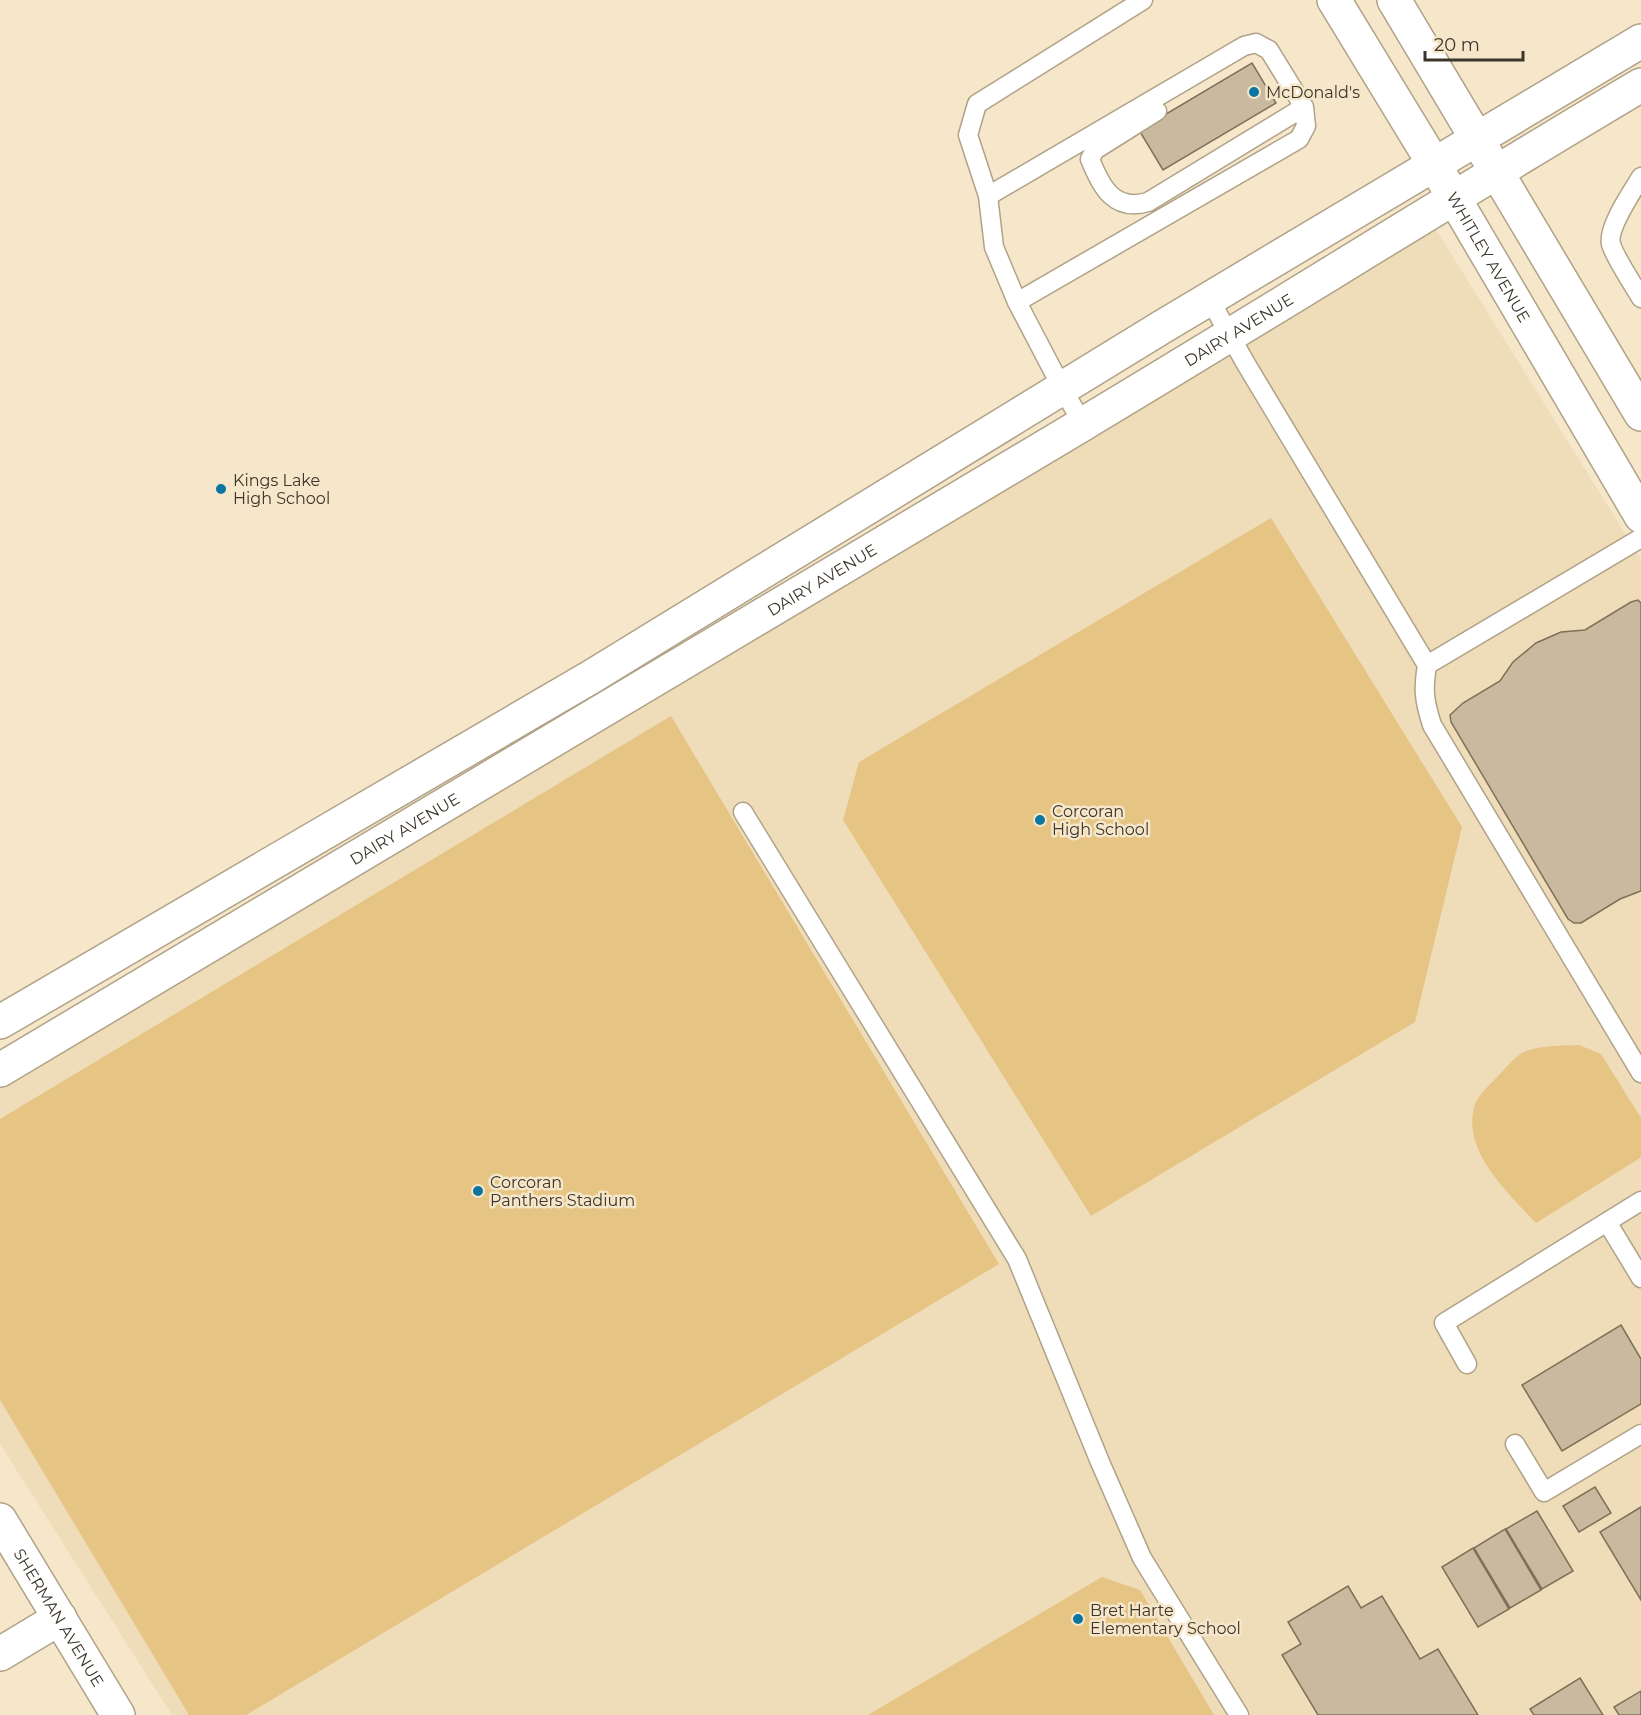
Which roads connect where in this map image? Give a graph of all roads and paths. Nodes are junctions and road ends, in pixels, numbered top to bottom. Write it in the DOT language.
graph roads {
  1 [pos="1334,0"];
  2 [pos="1394,0"];
  3 [pos="1132,3"];
  4 [pos="1641,41"];
  5 [pos="1244,46"];
  6 [pos="1641,85"];
  7 [pos="1304,107"];
  8 [pos="1478,139"];
  9 [pos="1434,164"];
  10 [pos="1497,171"];
  11 [pos="1641,177"];
  12 [pos="988,196"];
  13 [pos="1453,197"];
  14 [pos="1641,298"];
  15 [pos="1210,300"];
  16 [pos="1017,302"];
  17 [pos="1230,336"];
  18 [pos="1062,388"];
  19 [pos="1641,414"];
  20 [pos="1083,424"];
  21 [pos="1641,516"];
  22 [pos="1641,538"];
  23 [pos="1427,665"];
  24 [pos="743,812"];
  25 [pos="0,1022"];
  26 [pos="0,1070"];
  27 [pos="1641,1073"];
  28 [pos="1641,1201"];
  29 [pos="1607,1222"];
  30 [pos="1641,1278"];
  31 [pos="1467,1364"];
  32 [pos="1641,1434"];
  33 [pos="1515,1444"];
  34 [pos="0,1520"];
  35 [pos="60,1618"];
  36 [pos="0,1654"];
  37 [pos="118,1715"];
  38 [pos="1239,1715"];
  1 -- 9 [label="street, WHITLEY AVENUE"];
  2 -- 8 [label="street"];
  3 -- 12 [label="lane"];
  4 -- 8 [label="street"];
  5 -- 7 [label="lane"];
  5 -- 7 [label="lane"];
  5 -- 12 [label="lane"];
  6 -- 10 [label="street, DAIRY AVENUE"];
  7 -- 16 [label="lane"];
  8 -- 9 [label="street"];
  8 -- 10 [label="street"];
  9 -- 13 [label="street, WHITLEY AVENUE"];
  9 -- 15 [label="street"];
  10 -- 13 [label="street, DAIRY AVENUE"];
  10 -- 19 [label="street"];
  11 -- 14 [label="lane"];
  12 -- 16 [label="lane"];
  13 -- 17 [label="street, DAIRY AVENUE"];
  13 -- 21 [label="street, WHITLEY AVENUE"];
  15 -- 17 [label="lane"];
  15 -- 18 [label="street"];
  16 -- 18 [label="lane"];
  17 -- 20 [label="street, DAIRY AVENUE"];
  17 -- 23 [label="lane"];
  18 -- 20 [label="lane"];
  18 -- 25 [label="street"];
  20 -- 26 [label="street, DAIRY AVENUE"];
  22 -- 23 [label="lane"];
  23 -- 27 [label="lane"];
  24 -- 38 [label="lane"];
  28 -- 29 [label="lane"];
  29 -- 30 [label="lane"];
  29 -- 31 [label="lane"];
  32 -- 33 [label="lane"];
  34 -- 35 [label="street, SHERMAN AVENUE"];
  35 -- 36 [label="street"];
  35 -- 37 [label="street, SHERMAN AVENUE"];
}
